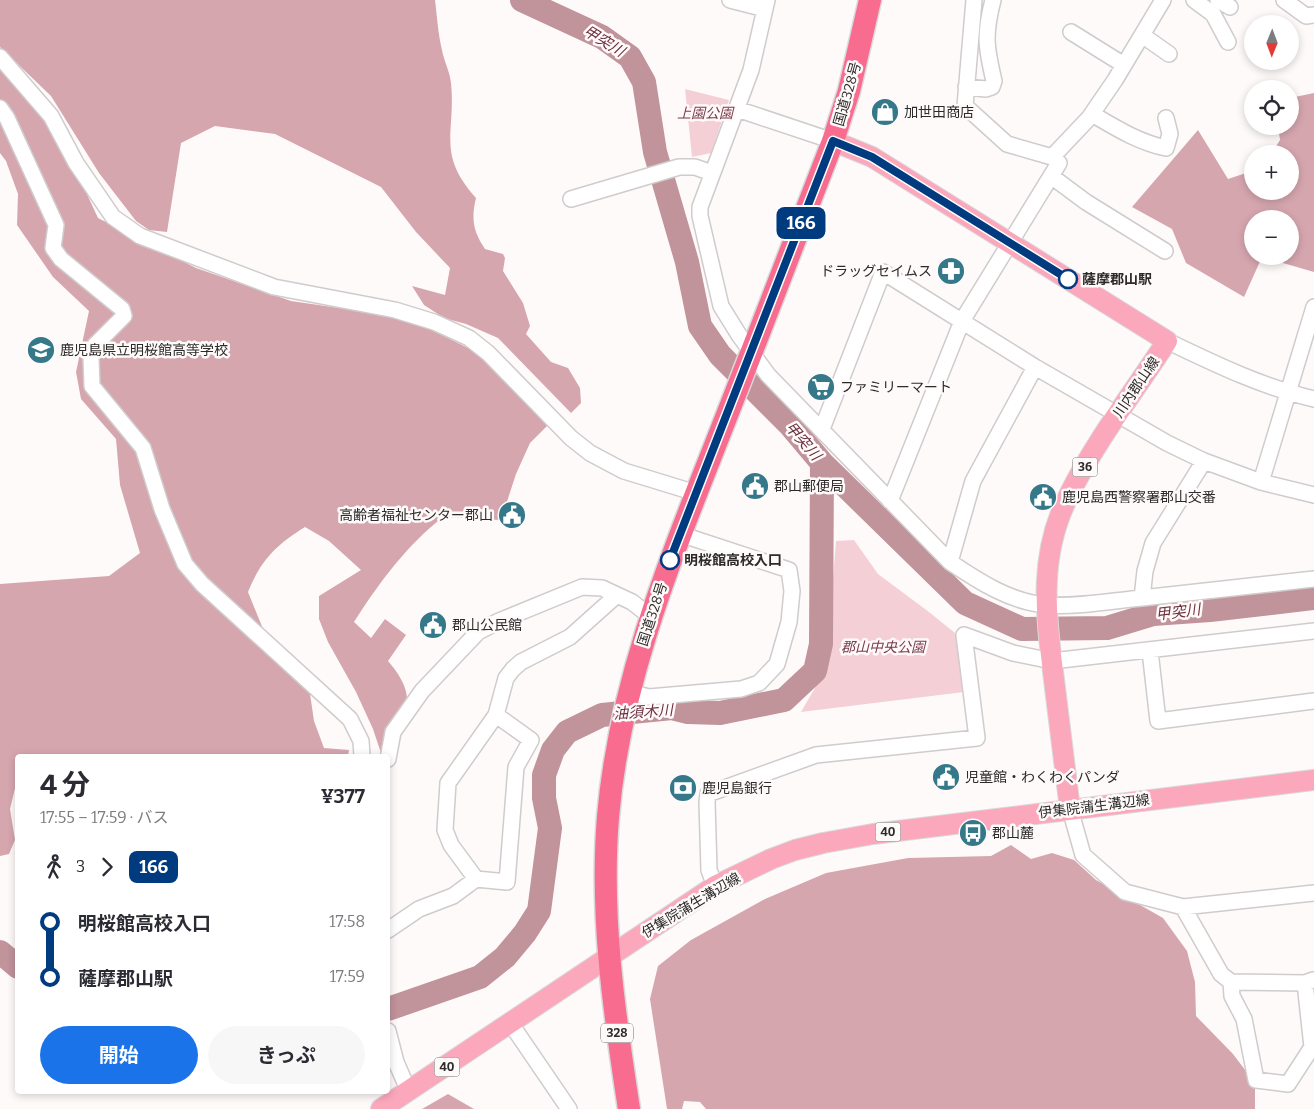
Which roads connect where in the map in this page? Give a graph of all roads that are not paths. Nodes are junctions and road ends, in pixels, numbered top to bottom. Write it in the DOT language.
graph roads {
  1 [pos="730,0"];
  2 [pos="870,0"];
  3 [pos="974,0"];
  4 [pos="993,0"];
  5 [pos="1163,0"];
  6 [pos="1194,0"];
  7 [pos="1284,0"];
  8 [pos="766,4"];
  9 [pos="1314,15"];
  10 [pos="1070,32"];
  11 [pos="1142,35"];
  12 [pos="1228,42"];
  13 [pos="1169,54"];
  14 [pos="0,57"];
  15 [pos="1124,65"];
  16 [pos="966,87"];
  17 [pos="0,108"];
  18 [pos="737,109"];
  19 [pos="1092,114"];
  20 [pos="1166,118"];
  21 [pos="833,141"];
  22 [pos="1052,157"];
  23 [pos="712,173"];
  24 [pos="1051,176"];
  25 [pos="571,199"];
  26 [pos="1010,243"];
  27 [pos="1165,251"];
  28 [pos="1314,307"];
  29 [pos="962,321"];
  30 [pos="1167,341"];
  31 [pos="750,356"];
  32 [pos="1035,367"];
  33 [pos="1287,393"];
  34 [pos="1314,399"];
  35 [pos="1118,414"];
  36 [pos="822,429"];
  37 [pos="1204,462"];
  38 [pos="1261,482"];
  39 [pos="696,493"];
  40 [pos="1314,494"];
  41 [pos="890,501"];
  42 [pos="680,534"];
  43 [pos="950,562"];
  44 [pos="1314,580"];
  45 [pos="616,595"];
  46 [pos="1142,598"];
  47 [pos="1046,608"];
  48 [pos="651,617"];
  49 [pos="1314,633"];
  50 [pos="1150,652"];
  51 [pos="1052,657"];
  52 [pos="628,695"];
  53 [pos="1314,701"];
  54 [pos="496,715"];
  55 [pos="362,754"];
  56 [pos="389,754"];
  57 [pos="1314,780"];
  58 [pos="1070,809"];
  59 [pos="476,879"];
  60 [pos="715,886"];
  61 [pos="1314,893"];
  62 [pos="1183,907"];
  63 [pos="390,929"];
  64 [pos="608,957"];
  65 [pos="1231,982"];
  66 [pos="1310,982"];
  67 [pos="511,1024"];
  68 [pos="390,1039"];
  69 [pos="409,1092"];
  70 [pos="382,1109"];
  71 [pos="569,1109"];
  72 [pos="628,1109"];
  1 -- 8 [label="street"];
  2 -- 21 [label="highway, 国道328号 / 328"];
  3 -- 16 [label="street"];
  4 -- 16 [label="street"];
  5 -- 11 [label="street"];
  6 -- 12 [label="street"];
  7 -- 9 [label="street"];
  8 -- 18 [label="street"];
  10 -- 15 [label="street"];
  11 -- 13 [label="street"];
  11 -- 15 [label="street"];
  14 -- 39 [label="street"];
  15 -- 19 [label="street"];
  16 -- 22 [label="street"];
  17 -- 55 [label="street"];
  18 -- 21 [label="street"];
  18 -- 23 [label="street"];
  19 -- 20 [label="street"];
  19 -- 22 [label="street"];
  21 -- 26 [label="main road, 川内郡山線"];
  21 -- 31 [label="highway, 国道328号 / 328"];
  22 -- 24 [label="street"];
  23 -- 25 [label="street"];
  23 -- 31 [label="street"];
  24 -- 26 [label="street"];
  24 -- 27 [label="street"];
  26 -- 29 [label="street"];
  26 -- 30 [label="main road, 川内郡山線"];
  28 -- 33 [label="street"];
  29 -- 32 [label="street"];
  29 -- 36 [label="street"];
  29 -- 41 [label="street"];
  30 -- 33 [label="street"];
  30 -- 35 [label="main road, 川内郡山線 / 36"];
  31 -- 36 [label="street"];
  31 -- 39 [label="highway, 国道328号 / 328"];
  32 -- 35 [label="street"];
  32 -- 43 [label="street"];
  33 -- 34 [label="street"];
  33 -- 38 [label="street"];
  35 -- 37 [label="street"];
  35 -- 47 [label="main road, 川内郡山線 / 36"];
  36 -- 41 [label="street"];
  37 -- 38 [label="street"];
  37 -- 46 [label="street"];
  38 -- 40 [label="street"];
  39 -- 42 [label="highway, 国道328号 / 328"];
  41 -- 43 [label="street"];
  42 -- 48 [label="highway, 国道328号 / 328"];
  42 -- 52 [label="street"];
  43 -- 47 [label="street"];
  44 -- 46 [label="street"];
  45 -- 48 [label="street"];
  45 -- 54 [label="street"];
  45 -- 56 [label="street"];
  46 -- 47 [label="street"];
  47 -- 51 [label="main road, 川内郡山線 / 36"];
  48 -- 52 [label="highway, 国道328号 / 328"];
  49 -- 50 [label="street"];
  50 -- 51 [label="street"];
  50 -- 53 [label="street"];
  51 -- 58 [label="main road, 川内郡山線 / 36"];
  51 -- 60 [label="street"];
  52 -- 64 [label="highway, 国道328号 / 328"];
  54 -- 59 [label="street"];
  54 -- 59 [label="street"];
  57 -- 58 [label="main road, 伊集院蒲生溝辺線 / 40"];
  58 -- 60 [label="main road, 伊集院蒲生溝辺線 / 40"];
  58 -- 62 [label="street"];
  59 -- 63 [label="street"];
  60 -- 64 [label="main road, 伊集院蒲生溝辺線 / 40"];
  61 -- 62 [label="street"];
  62 -- 65 [label="street"];
  64 -- 67 [label="main road, 伊集院蒲生溝辺線 / 40"];
  64 -- 72 [label="highway, 国道328号 / 328"];
  65 -- 66 [label="street"];
  65 -- 66 [label="street"];
  67 -- 69 [label="main road, 伊集院蒲生溝辺線 / 40"];
  67 -- 71 [label="street"];
  68 -- 69 [label="street"];
  69 -- 70 [label="main road, 伊集院蒲生溝辺線 / 40"];
}
